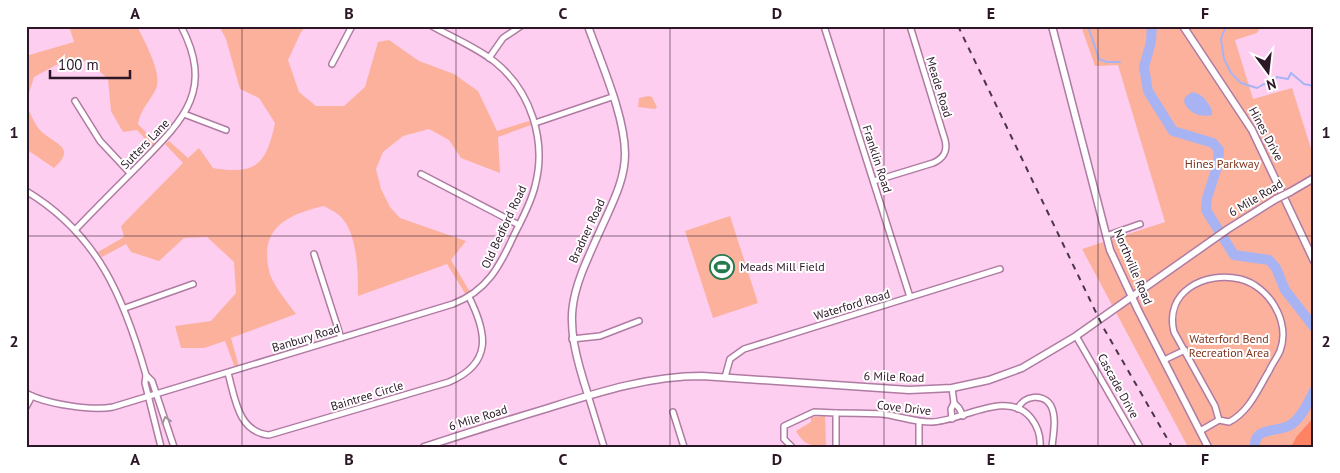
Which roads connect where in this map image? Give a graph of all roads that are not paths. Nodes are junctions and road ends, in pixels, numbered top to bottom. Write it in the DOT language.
graph roads {
  1 [pos="181,26"];
  2 [pos="352,26"];
  3 [pos="432,26"];
  4 [pos="521,26"];
  5 [pos="588,26"];
  6 [pos="824,26"];
  7 [pos="910,26"];
  8 [pos="1052,26"];
  9 [pos="1183,26"];
  10 [pos="490,58"];
  11 [pos="332,64"];
  12 [pos="612,97"];
  13 [pos="75,101"];
  14 [pos="184,114"];
  15 [pos="535,123"];
  16 [pos="226,130"];
  17 [pos="130,174"];
  18 [pos="421,174"];
  19 [pos="1314,178"];
  20 [pos="874,181"];
  21 [pos="26,191"];
  22 [pos="1140,224"];
  23 [pos="519,225"];
  24 [pos="75,230"];
  25 [pos="1106,236"];
  26 [pos="314,254"];
  27 [pos="1314,261"];
  28 [pos="1000,269"];
  29 [pos="193,284"];
  30 [pos="469,297"];
  31 [pos="910,297"];
  32 [pos="1132,297"];
  33 [pos="125,308"];
  34 [pos="639,321"];
  35 [pos="1076,336"];
  36 [pos="341,338"];
  37 [pos="572,338"];
  38 [pos="1185,350"];
  39 [pos="1164,360"];
  40 [pos="228,373"];
  41 [pos="146,375"];
  42 [pos="725,377"];
  43 [pos="952,388"];
  44 [pos="157,394"];
  45 [pos="29,395"];
  46 [pos="588,395"];
  47 [pos="148,397"];
  48 [pos="954,403"];
  49 [pos="26,407"];
  50 [pos="1018,409"];
  51 [pos="673,412"];
  52 [pos="836,413"];
  53 [pos="963,416"];
  54 [pos="952,419"];
  55 [pos="1220,420"];
  56 [pos="919,422"];
  57 [pos="1200,431"];
  58 [pos="919,446"];
  59 [pos="161,447"];
  60 [pos="174,447"];
  61 [pos="424,447"];
  62 [pos="604,447"];
  63 [pos="684,447"];
  64 [pos="792,447"];
  65 [pos="836,447"];
  66 [pos="1040,447"];
  67 [pos="1052,447"];
  68 [pos="1140,447"];
  69 [pos="1208,447"];
  1 -- 14 [label="street, Sutters Lane"];
  2 -- 11 [label="street"];
  3 -- 10 [label="street, Old Bedford Road"];
  4 -- 10 [label="street"];
  5 -- 12 [label="street, Bradner Road"];
  6 -- 20 [label="street, Franklin Road"];
  7 -- 20 [label="street, Meade Road"];
  8 -- 25 [label="street, Northville Road"];
  9 -- 27 [label="street, Hines Drive"];
  10 -- 15 [label="street, Old Bedford Road"];
  12 -- 15 [label="street"];
  12 -- 37 [label="street, Bradner Road"];
  13 -- 17 [label="street"];
  14 -- 16 [label="street"];
  14 -- 17 [label="street, Sutters Lane"];
  15 -- 23 [label="street, Old Bedford Road"];
  17 -- 24 [label="street, Sutters Lane"];
  18 -- 23 [label="street"];
  19 -- 32 [label="street, 6 Mile Road, bridge"];
  20 -- 31 [label="street, Franklin Road"];
  21 -- 24 [label="street"];
  22 -- 25 [label="street"];
  23 -- 30 [label="street, Old Bedford Road"];
  24 -- 33 [label="street"];
  25 -- 32 [label="street, Northville Road"];
  26 -- 36 [label="street"];
  28 -- 31 [label="street, Waterford Road"];
  29 -- 33 [label="street"];
  30 -- 36 [label="street, Banbury Road"];
  30 -- 40 [label="street, Baintree Circle"];
  31 -- 42 [label="street, Waterford Road"];
  32 -- 35 [label="street, 6 Mile Road"];
  32 -- 39 [label="street, Northville Road"];
  33 -- 41 [label="street"];
  34 -- 37 [label="street"];
  35 -- 43 [label="street, 6 Mile Road"];
  35 -- 68 [label="street, Cascade Drive"];
  36 -- 40 [label="street, Banbury Road"];
  37 -- 46 [label="street, Bradner Road"];
  38 -- 39 [label="street"];
  38 -- 55 [label="street"];
  38 -- 55 [label="street"];
  39 -- 57 [label="street, Northville Road"];
  40 -- 44 [label="street, Banbury Road"];
  41 -- 44 [label="street"];
  41 -- 47 [label="street"];
  42 -- 43 [label="street, 6 Mile Road"];
  42 -- 46 [label="street, 6 Mile Road"];
  43 -- 48 [label="street"];
  44 -- 47 [label="street, Banbury Road"];
  60 -- 44 [label="street, one-way"];
  45 -- 47 [label="street, Banbury Road"];
  45 -- 49 [label="street"];
  46 -- 61 [label="street, 6 Mile Road"];
  46 -- 62 [label="street, Bradner Road"];
  47 -- 59 [label="street"];
  48 -- 53 [label="street"];
  48 -- 54 [label="street"];
  50 -- 53 [label="street, Cove Drive"];
  50 -- 66 [label="street"];
  50 -- 67 [label="street"];
  51 -- 63 [label="street"];
  52 -- 56 [label="street, Cove Drive"];
  52 -- 64 [label="street, Cove Drive"];
  52 -- 65 [label="street"];
  53 -- 54 [label="street, Cove Drive"];
  54 -- 56 [label="street, Cove Drive"];
  55 -- 57 [label="street"];
  56 -- 58 [label="street"];
  57 -- 69 [label="street, Northville Road"];
}
